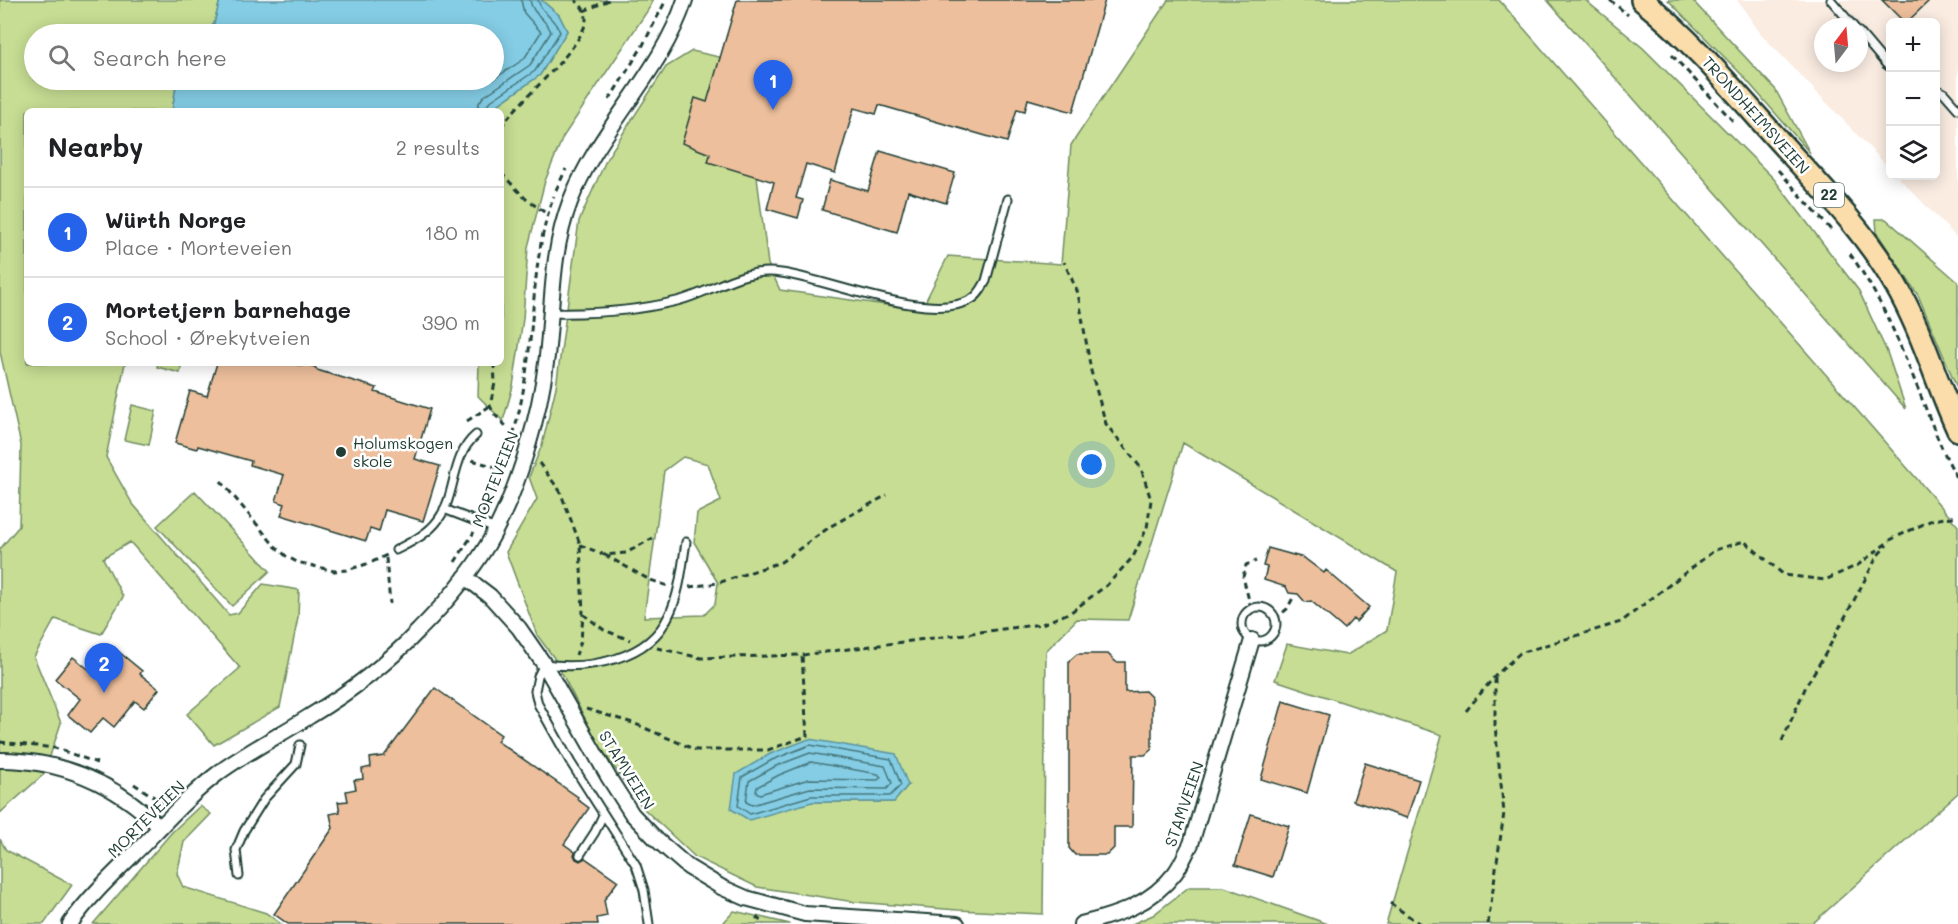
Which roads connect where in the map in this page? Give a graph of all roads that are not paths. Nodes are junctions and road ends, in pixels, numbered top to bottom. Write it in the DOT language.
graph roads {
  1 [pos="685,0"];
  2 [pos="1831,0"];
  3 [pos="1636,8"];
  4 [pos="1846,18"];
  5 [pos="1868,43"];
  6 [pos="1886,64"];
  7 [pos="1940,91"];
  8 [pos="1958,110"];
  9 [pos="1008,199"];
  10 [pos="550,313"];
  11 [pos="1958,430"];
  12 [pos="476,435"];
  13 [pos="444,509"];
  14 [pos="496,529"];
  15 [pos="686,542"];
  16 [pos="396,550"];
  17 [pos="465,578"];
  18 [pos="1252,640"];
  19 [pos="544,664"];
  20 [pos="300,745"];
  21 [pos="0,760"];
  22 [pos="603,815"];
  23 [pos="160,827"];
  24 [pos="580,855"];
  25 [pos="239,876"];
  26 [pos="70,924"];
  27 [pos="649,924"];
  28 [pos="957,924"];
  29 [pos="1081,924"];
  1 -- 10 [label="street, MORTEVEIEN"];
  2 -- 4 [label="lane"];
  3 -- 11 [label="main road, TRONDHEIMSVEIEN / 22"];
  5 -- 6 [label="lane"];
  7 -- 8 [label="lane"];
  9 -- 10 [label="lane"];
  10 -- 14 [label="street, MORTEVEIEN"];
  12 -- 13 [label="lane"];
  13 -- 14 [label="lane"];
  13 -- 16 [label="lane"];
  14 -- 17 [label="street, MORTEVEIEN"];
  15 -- 19 [label="lane"];
  17 -- 19 [label="street, STAMVEIEN"];
  17 -- 23 [label="street, MORTEVEIEN"];
  18 -- 18 [label="lane"];
  18 -- 29 [label="street, STAMVEIEN"];
  19 -- 22 [label="lane"];
  19 -- 28 [label="street, STAMVEIEN"];
  20 -- 25 [label="lane"];
  21 -- 23 [label="street"];
  22 -- 24 [label="lane"];
  22 -- 27 [label="lane"];
  23 -- 26 [label="street, MORTEVEIEN"];
}
